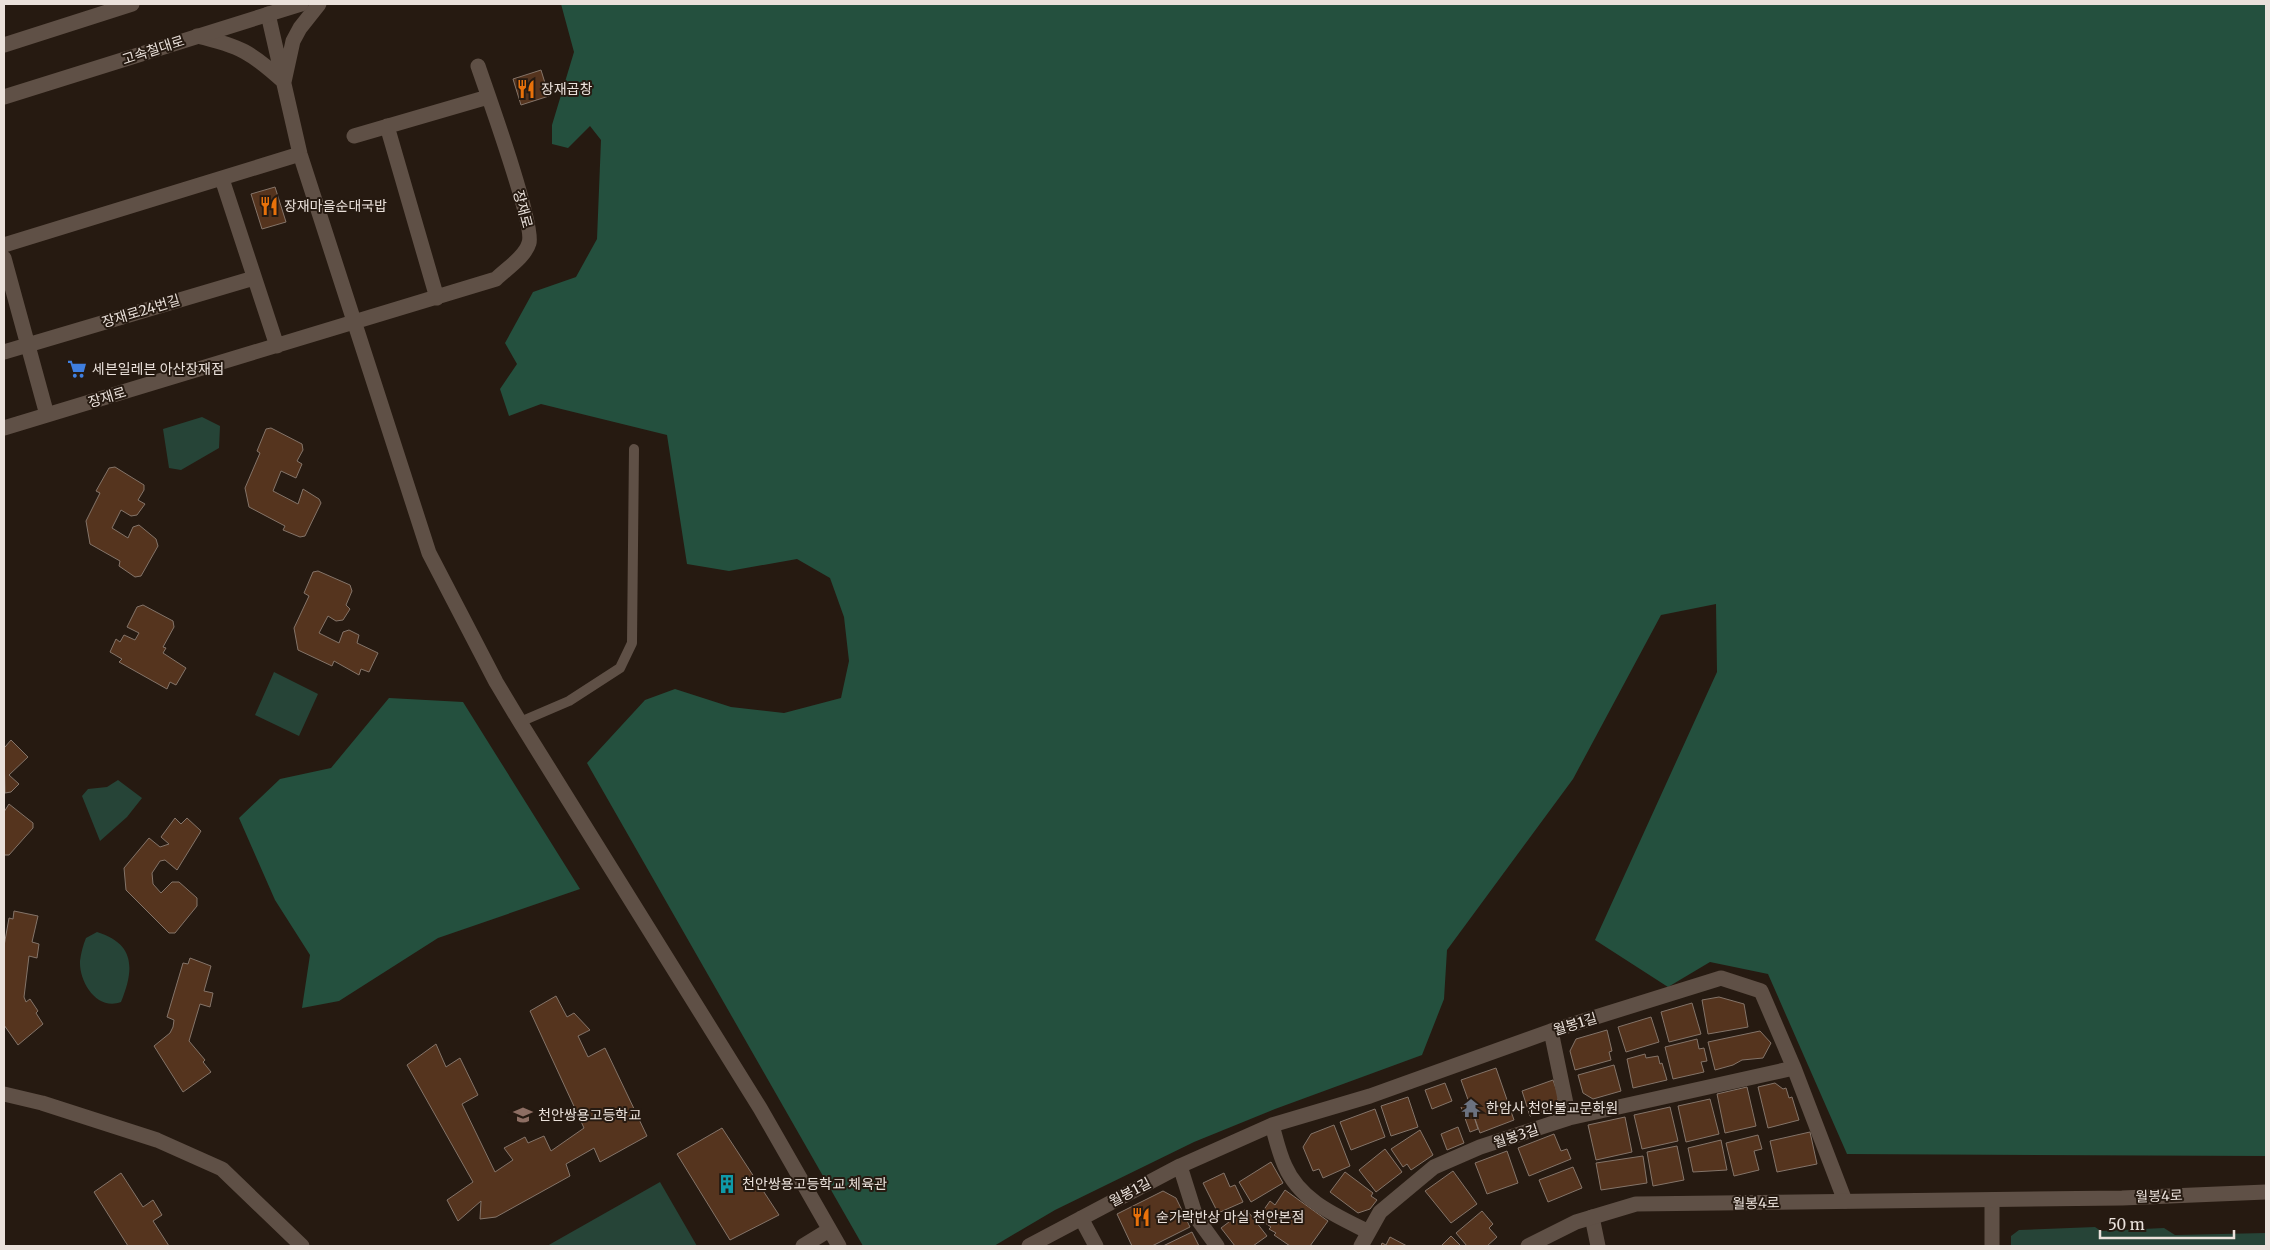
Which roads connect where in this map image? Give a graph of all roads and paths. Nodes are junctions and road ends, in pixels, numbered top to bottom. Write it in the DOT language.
graph roads {
  1 [pos="132,4"];
  2 [pos="302,4"];
  3 [pos="319,4"];
  4 [pos="266,9"];
  5 [pos="197,36"];
  6 [pos="4,45"];
  7 [pos="478,66"];
  8 [pos="284,82"];
  9 [pos="4,97"];
  10 [pos="488,97"];
  11 [pos="386,126"];
  12 [pos="354,136"];
  13 [pos="300,154"];
  14 [pos="222,179"];
  15 [pos="4,245"];
  16 [pos="4,258"];
  17 [pos="254,278"];
  18 [pos="436,298"];
  19 [pos="354,323"];
  20 [pos="27,345"];
  21 [pos="276,346"];
  22 [pos="4,352"];
  23 [pos="46,415"];
  24 [pos="4,428"];
  25 [pos="634,449"];
  26 [pos="520,722"];
  27 [pos="1551,1031"];
  28 [pos="1794,1068"];
  29 [pos="4,1094"];
  30 [pos="1569,1118"];
  31 [pos="1272,1125"];
  32 [pos="1180,1166"];
  33 [pos="2266,1192"];
  34 [pos="1992,1200"];
  35 [pos="1845,1201"];
  36 [pos="1592,1217"];
  37 [pos="1081,1218"];
  38 [pos="829,1230"];
  39 [pos="1369,1232"];
  40 [pos="302,1246"];
  41 [pos="803,1246"];
  42 [pos="839,1246"];
  43 [pos="1029,1246"];
  44 [pos="1096,1246"];
  45 [pos="1217,1246"];
  46 [pos="1361,1246"];
  47 [pos="1528,1246"];
  48 [pos="1598,1246"];
  49 [pos="1992,1246"];
  1 -- 6 [label="street"];
  2 -- 4 [label="street, 고속철대로"];
  3 -- 8 [label="street"];
  4 -- 5 [label="street, 고속철대로"];
  4 -- 8 [label="street"];
  5 -- 8 [label="street"];
  5 -- 9 [label="street, 고속철대로"];
  7 -- 10 [label="street, 장재로"];
  8 -- 13 [label="street"];
  10 -- 11 [label="street"];
  10 -- 18 [label="street, 장재로"];
  11 -- 12 [label="street"];
  11 -- 18 [label="street"];
  13 -- 14 [label="street"];
  13 -- 19 [label="street"];
  14 -- 15 [label="street"];
  14 -- 17 [label="street"];
  16 -- 20 [label="street"];
  17 -- 20 [label="street, 장재로24번길"];
  17 -- 21 [label="street"];
  18 -- 19 [label="street, 장재로"];
  19 -- 21 [label="street, 장재로"];
  19 -- 26 [label="street"];
  20 -- 22 [label="street, 장재로24번길"];
  20 -- 23 [label="street"];
  21 -- 23 [label="street, 장재로"];
  23 -- 24 [label="street, 장재로"];
  25 -- 26 [label="lane"];
  26 -- 38 [label="street"];
  27 -- 28 [label="street, 월봉1길"];
  27 -- 30 [label="street"];
  27 -- 31 [label="street, 월봉1길"];
  28 -- 30 [label="street, 월봉3길"];
  28 -- 35 [label="street, 월봉1길"];
  29 -- 40 [label="street"];
  30 -- 39 [label="street, 월봉3길"];
  31 -- 32 [label="street, 월봉1길"];
  31 -- 39 [label="street"];
  32 -- 37 [label="street, 월봉1길"];
  32 -- 45 [label="street"];
  33 -- 34 [label="street, 월봉4로"];
  34 -- 35 [label="street, 월봉4로"];
  34 -- 49 [label="street"];
  35 -- 36 [label="street, 월봉4로"];
  36 -- 47 [label="street, 월봉4로"];
  36 -- 48 [label="street"];
  37 -- 43 [label="street, 월봉1길"];
  37 -- 44 [label="street"];
  38 -- 41 [label="street"];
  38 -- 42 [label="street"];
  39 -- 46 [label="street, 월봉3길"];
}
